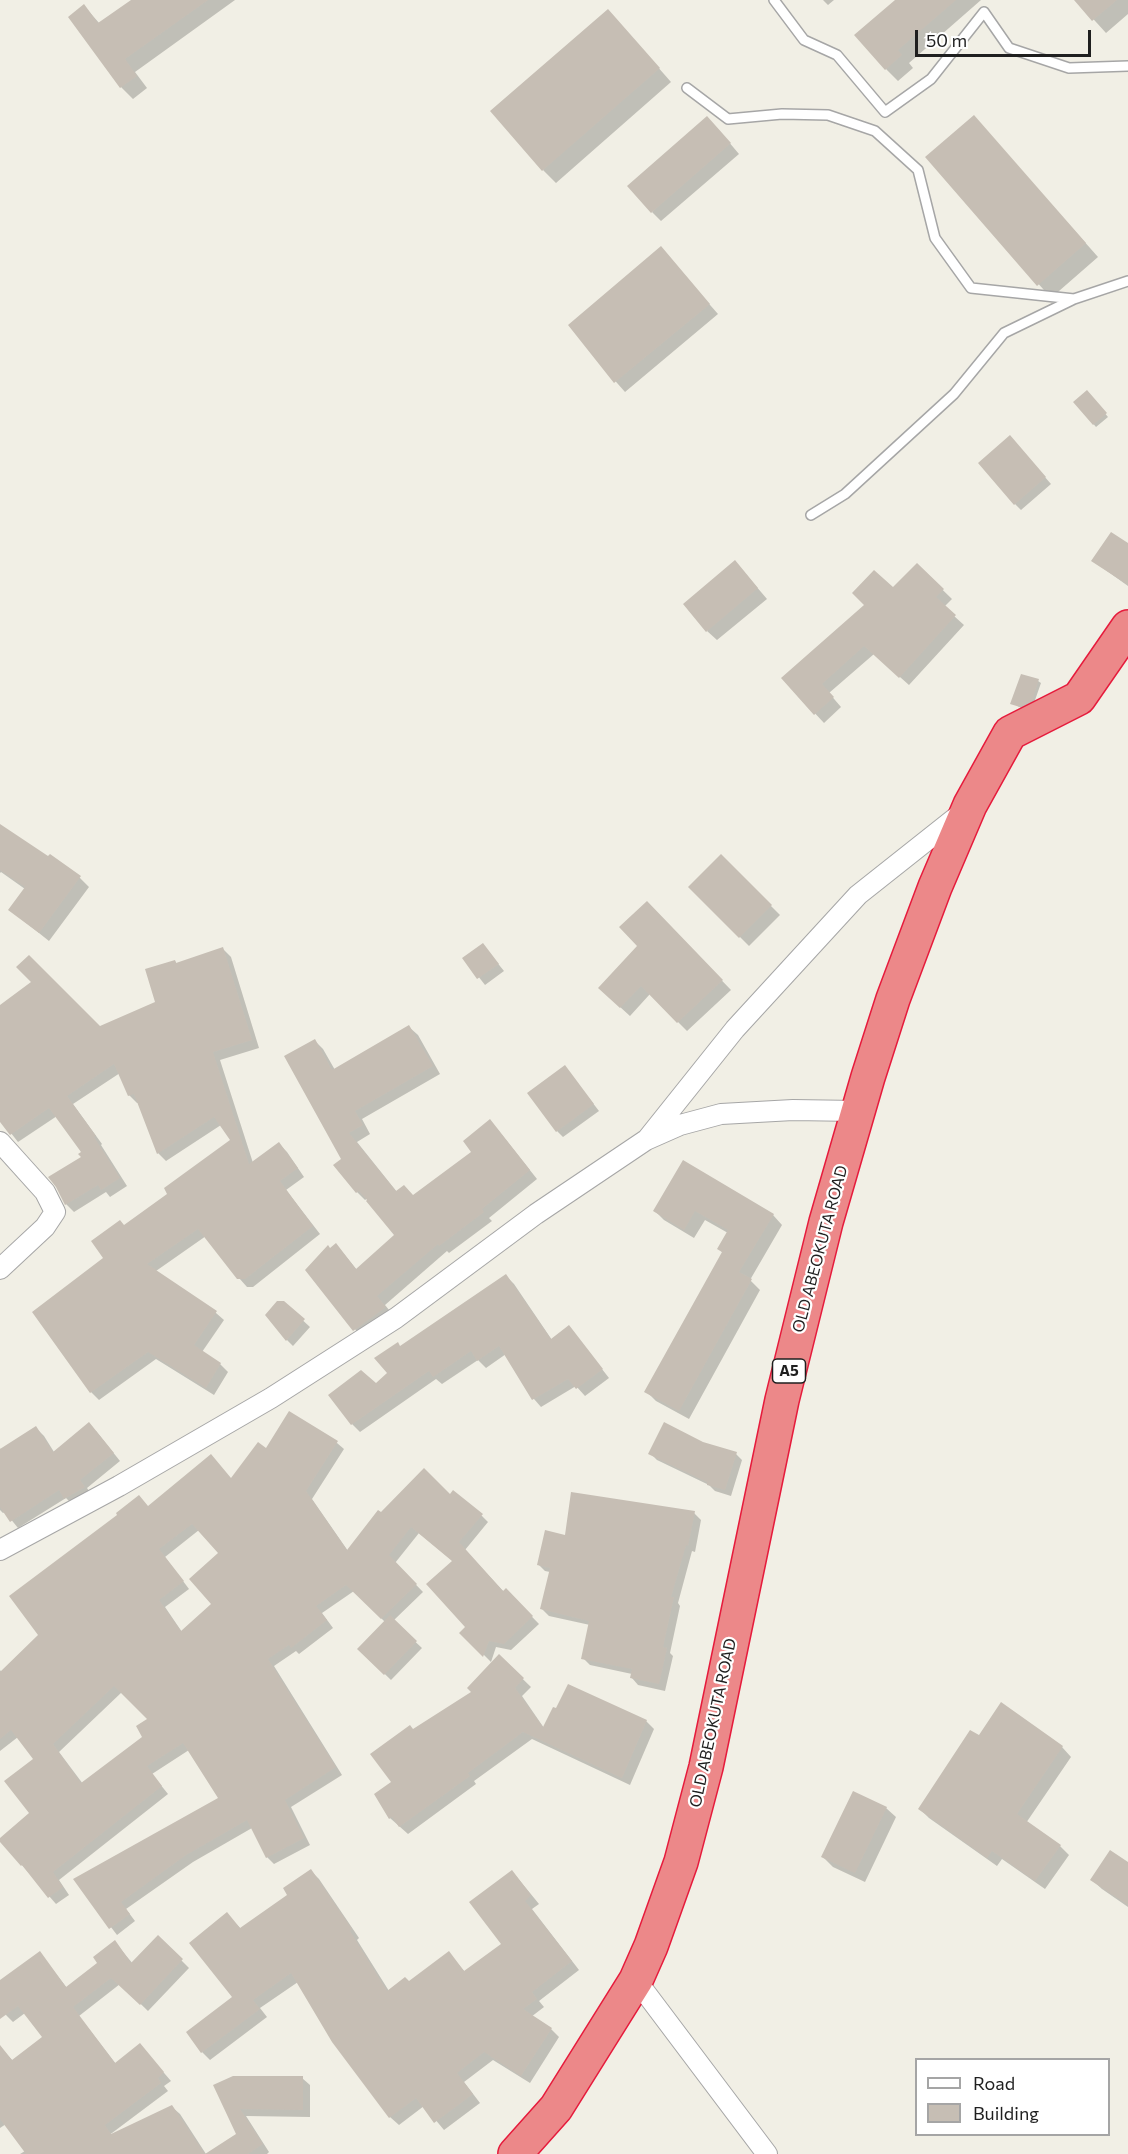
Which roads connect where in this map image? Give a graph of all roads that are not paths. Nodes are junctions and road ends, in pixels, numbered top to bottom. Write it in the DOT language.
graph roads {
  1 [pos="774,0"];
  2 [pos="1128,66"];
  3 [pos="687,87"];
  4 [pos="1128,281"];
  5 [pos="1074,299"];
  6 [pos="811,515"];
  7 [pos="1128,627"];
  8 [pos="970,805"];
  9 [pos="858,1111"];
  10 [pos="646,1140"];
  11 [pos="0,1142"];
  12 [pos="0,1269"];
  13 [pos="0,1550"];
  14 [pos="636,1980"];
  15 [pos="515,2154"];
  16 [pos="767,2154"];
  1 -- 2 [label="lane"];
  3 -- 5 [label="lane"];
  4 -- 5 [label="lane"];
  5 -- 6 [label="lane"];
  7 -- 8 [label="highway, OLD ABEOKUTA ROAD / A5"];
  8 -- 9 [label="highway, OLD ABEOKUTA ROAD / A5"];
  8 -- 10 [label="street"];
  9 -- 10 [label="street"];
  9 -- 14 [label="highway, OLD ABEOKUTA ROAD / A5"];
  10 -- 13 [label="street"];
  11 -- 12 [label="street"];
  14 -- 15 [label="highway, OLD ABEOKUTA ROAD / A5"];
  14 -- 16 [label="street"];
}
